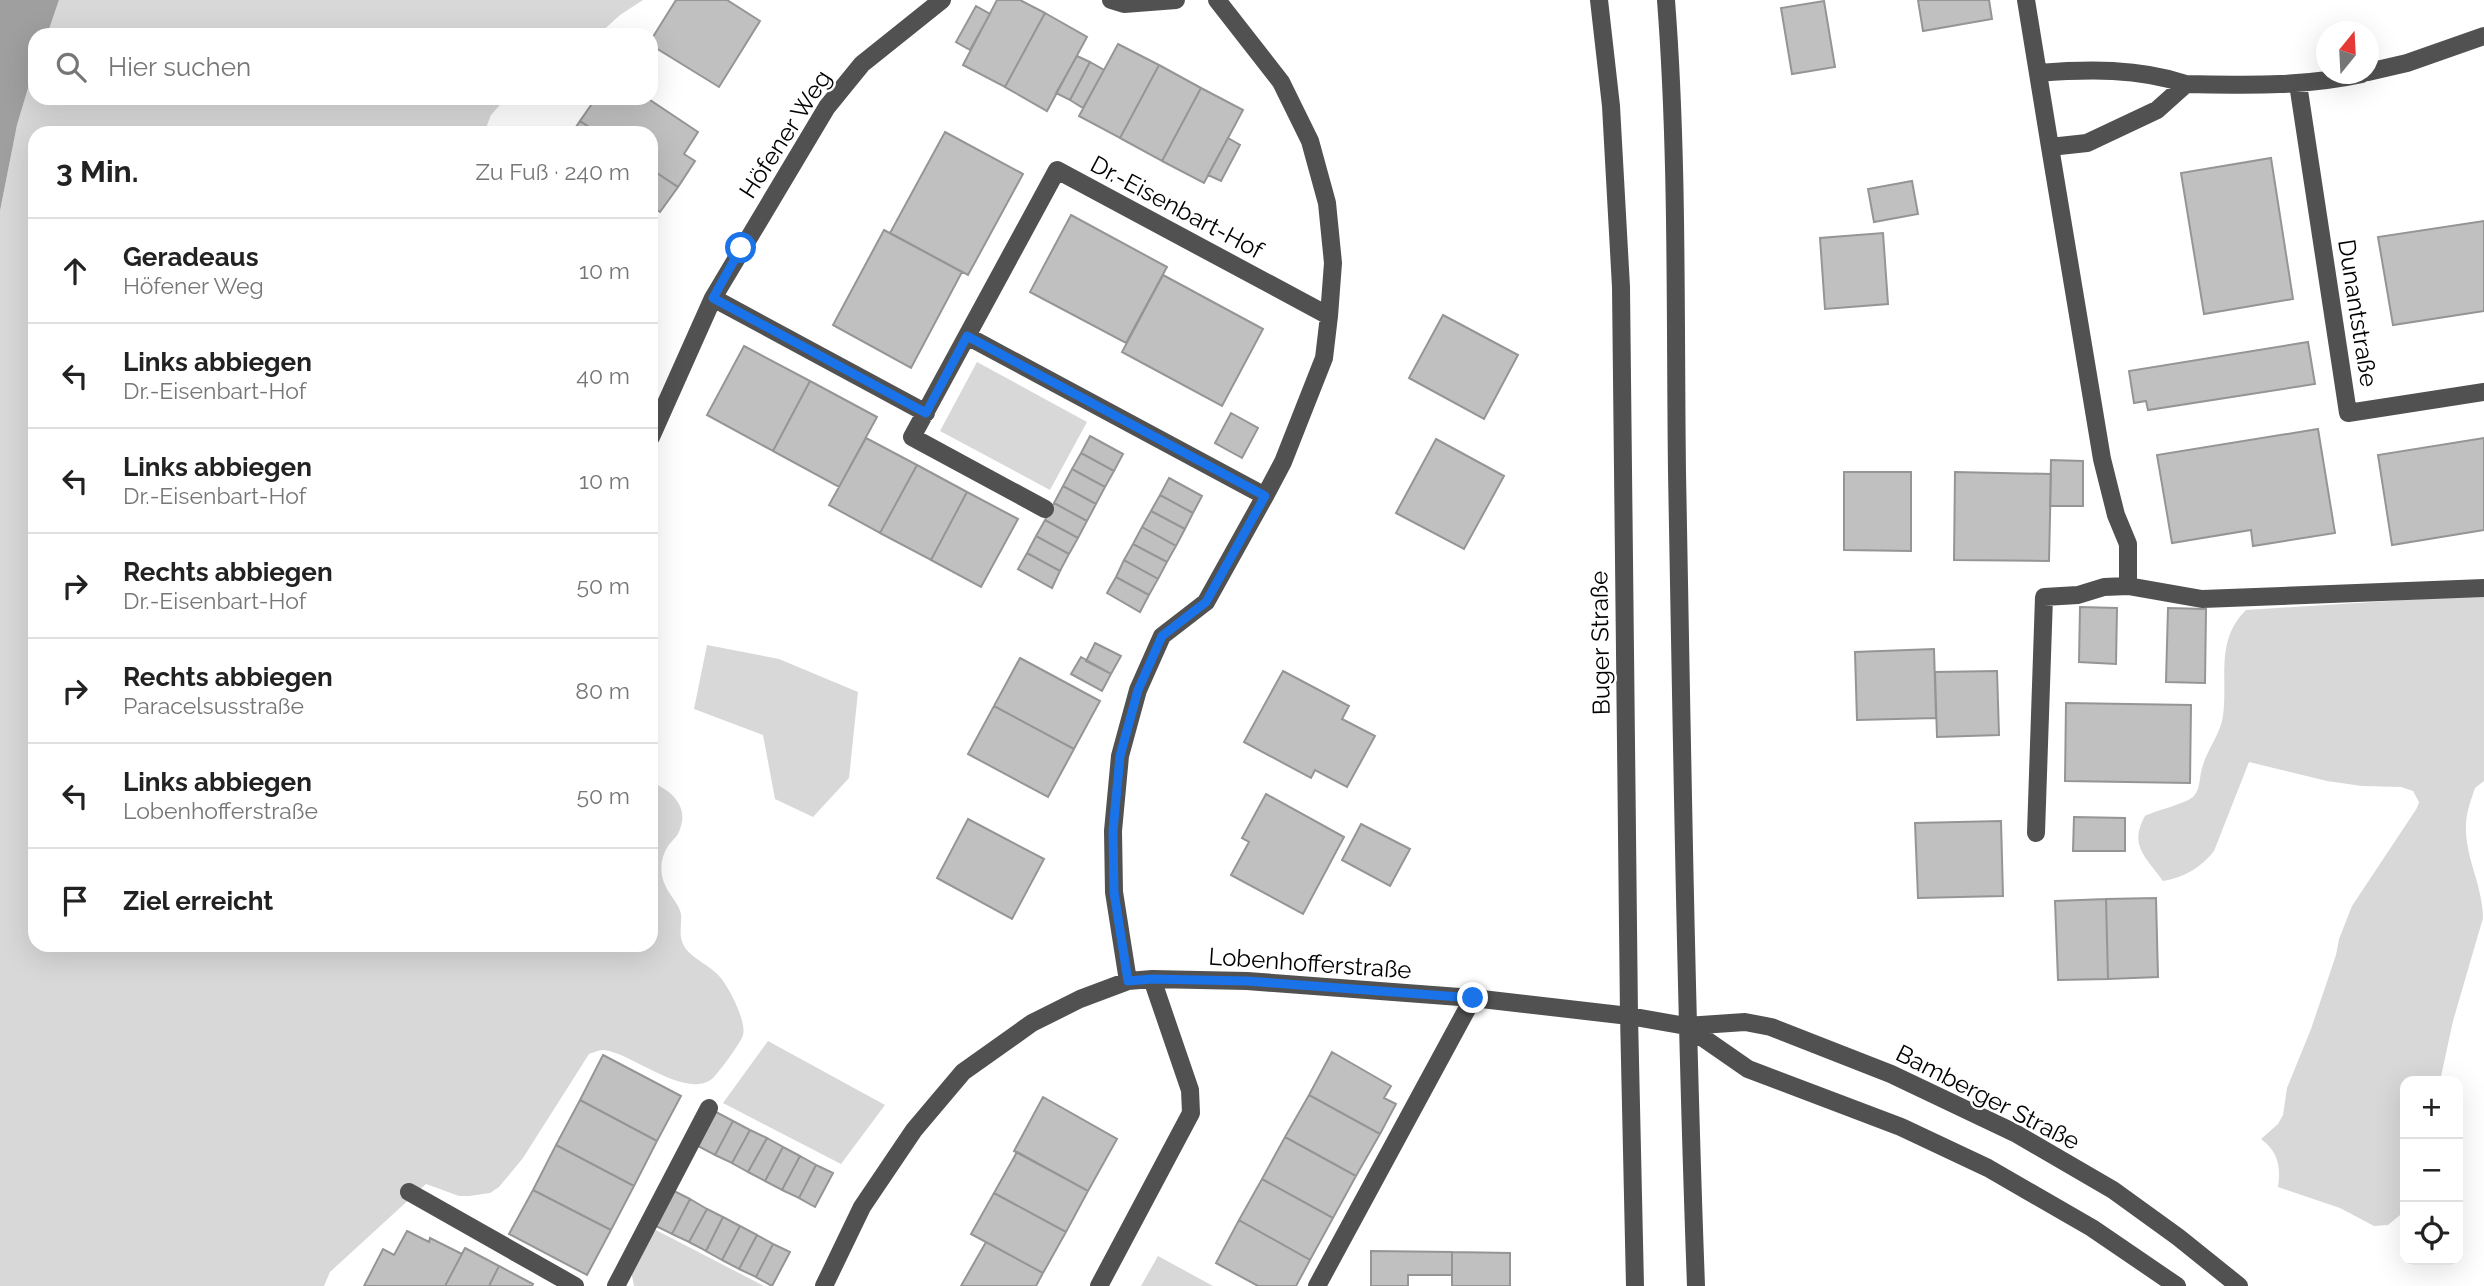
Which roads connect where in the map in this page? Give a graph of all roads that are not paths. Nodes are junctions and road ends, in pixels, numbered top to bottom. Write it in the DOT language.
graph roads {
  1 [pos="942,0"];
  2 [pos="1111,0"];
  3 [pos="1176,0"];
  4 [pos="1217,0"];
  5 [pos="1599,0"];
  6 [pos="1666,0"];
  7 [pos="2026,0"];
  8 [pos="2484,36"];
  9 [pos="2379,69"];
  10 [pos="2038,73"];
  11 [pos="2316,81"];
  12 [pos="2186,84"];
  13 [pos="2298,84"];
  14 [pos="2050,147"];
  15 [pos="713,298"];
  16 [pos="1329,316"];
  17 [pos="967,336"];
  18 [pos="2484,392"];
  19 [pos="926,413"];
  20 [pos="658,421"];
  21 [pos="1265,496"];
  22 [pos="1045,509"];
  23 [pos="2128,586"];
  24 [pos="2484,588"];
  25 [pos="2036,834"];
  26 [pos="1152,979"];
  27 [pos="1128,981"];
  28 [pos="1473,998"];
  29 [pos="1629,1016"];
  30 [pos="1686,1026"];
  31 [pos="709,1108"];
  32 [pos="409,1192"];
  33 [pos="575,1286"];
  34 [pos="616,1286"];
  35 [pos="824,1286"];
  36 [pos="1099,1286"];
  37 [pos="1317,1286"];
  38 [pos="1635,1286"];
  39 [pos="1696,1286"];
  40 [pos="2177,1286"];
  41 [pos="2239,1286"];
  1 -- 15 [label="street, Höfener Weg"];
  2 -- 3 [label="street"];
  4 -- 16 [label="street"];
  5 -- 29 [label="street, Buger Straße"];
  6 -- 30 [label="street"];
  7 -- 10 [label="street"];
  8 -- 9 [label="street"];
  10 -- 12 [label="street"];
  10 -- 14 [label="street"];
  11 -- 13 [label="street"];
  12 -- 13 [label="street"];
  12 -- 14 [label="street"];
  13 -- 18 [label="street, Dunantstraße"];
  14 -- 23 [label="street"];
  15 -- 19 [label="street"];
  15 -- 20 [label="street, Höfener Weg"];
  16 -- 17 [label="street, Dr.-Eisenbart-Hof"];
  16 -- 21 [label="street"];
  17 -- 19 [label="street, Dr.-Eisenbart-Hof"];
  17 -- 21 [label="street"];
  19 -- 22 [label="street, Dr.-Eisenbart-Hof"];
  21 -- 27 [label="street"];
  23 -- 24 [label="street"];
  23 -- 25 [label="street"];
  26 -- 27 [label="street, Lobenhofferstraße"];
  26 -- 28 [label="street, Lobenhofferstraße"];
  26 -- 36 [label="street"];
  27 -- 35 [label="street, Lobenhofferstraße"];
  28 -- 29 [label="street, Lobenhofferstraße"];
  28 -- 37 [label="street"];
  29 -- 30 [label="street, Bamberger Straße"];
  29 -- 38 [label="street, Buger Straße"];
  30 -- 39 [label="street"];
  30 -- 40 [label="street, Bamberger Straße"];
  30 -- 41 [label="street, Bamberger Straße"];
  31 -- 34 [label="street"];
  32 -- 33 [label="street"];
}
